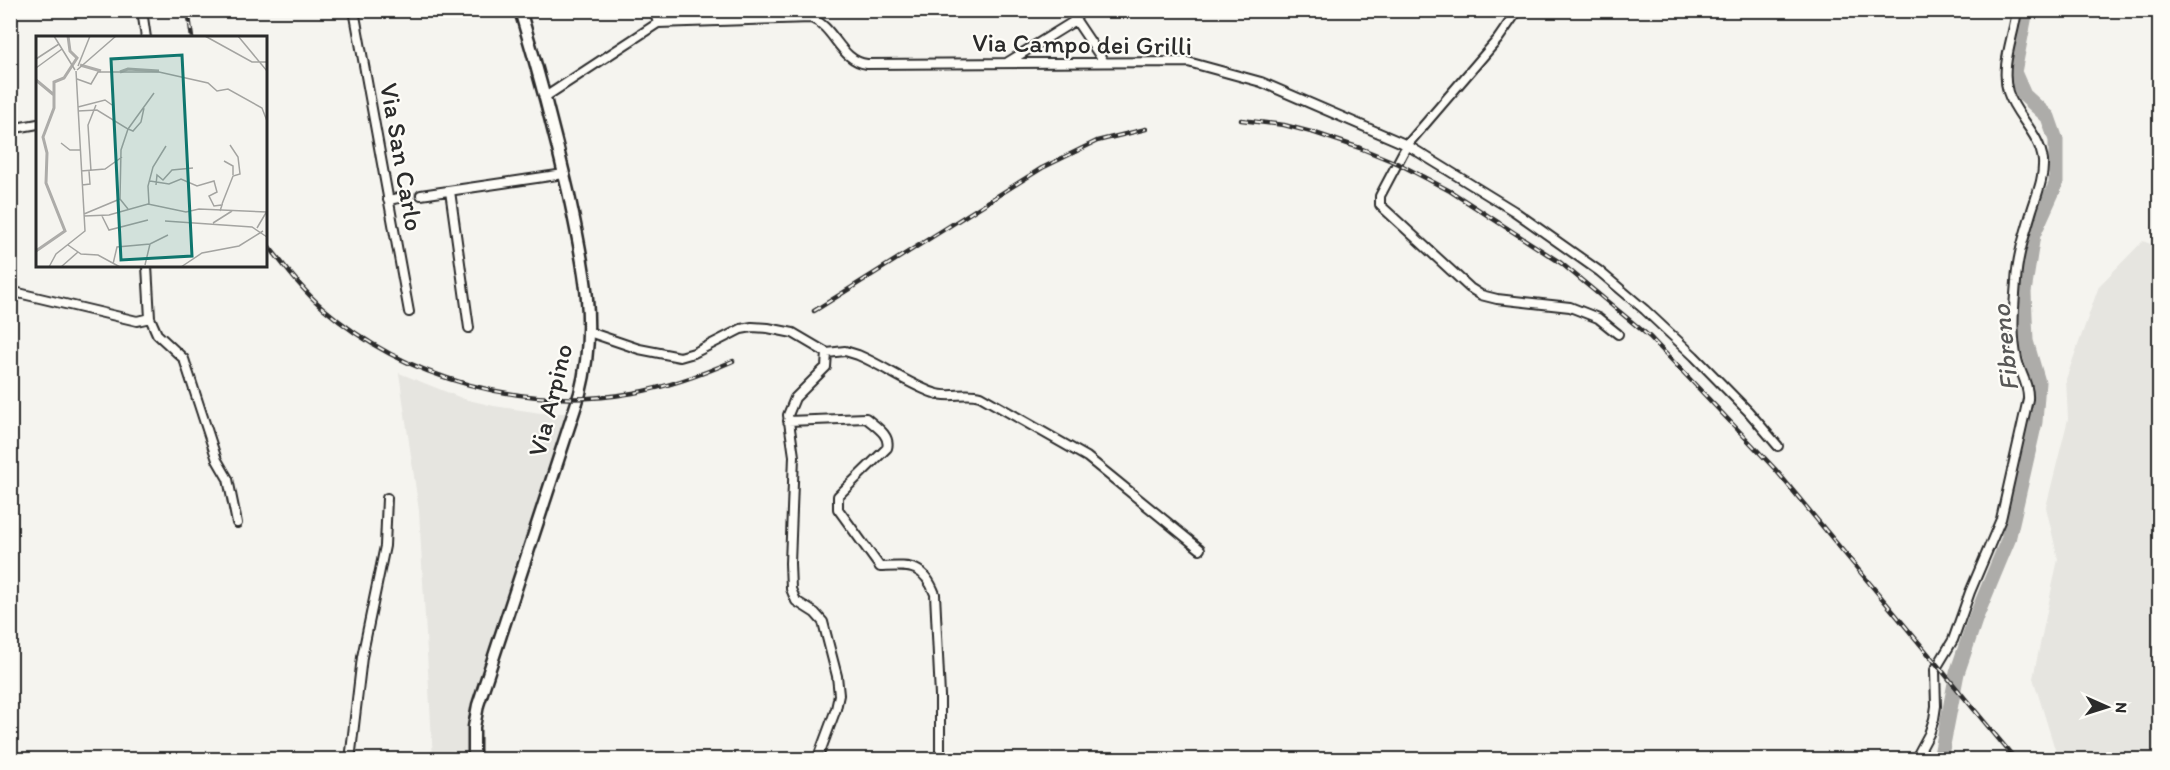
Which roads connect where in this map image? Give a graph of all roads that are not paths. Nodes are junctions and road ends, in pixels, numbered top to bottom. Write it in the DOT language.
graph roads {
  1 [pos="142,10"];
  2 [pos="354,10"];
  3 [pos="520,10"];
  4 [pos="654,10"];
  5 [pos="1069,10"];
  6 [pos="1518,10"];
  7 [pos="2017,10"];
  8 [pos="1076,20"];
  9 [pos="658,23"];
  10 [pos="146,36"];
  11 [pos="1104,62"];
  12 [pos="1006,63"];
  13 [pos="545,97"];
  14 [pos="36,124"];
  15 [pos="10,129"];
  16 [pos="1407,145"];
  17 [pos="564,174"];
  18 [pos="450,191"];
  19 [pos="421,195"];
  20 [pos="399,198"];
  21 [pos="388,200"];
  22 [pos="147,267"];
  23 [pos="10,291"];
  24 [pos="409,312"];
  25 [pos="150,318"];
  26 [pos="469,328"];
  27 [pos="589,332"];
  28 [pos="1617,334"];
  29 [pos="827,353"];
  30 [pos="788,421"];
  31 [pos="1778,446"];
  32 [pos="387,498"];
  33 [pos="237,523"];
  34 [pos="1200,549"];
  35 [pos="350,759"];
  36 [pos="474,759"];
  37 [pos="817,759"];
  38 [pos="940,759"];
  39 [pos="1915,759"];
  1 -- 10 [label="street"];
  2 -- 21 [label="street, Via San Carlo"];
  3 -- 13 [label="street, Via Arpino"];
  4 -- 9 [label="street"];
  5 -- 8 [label="street"];
  6 -- 16 [label="street"];
  7 -- 39 [label="street"];
  8 -- 11 [label="street"];
  8 -- 12 [label="street"];
  9 -- 12 [label="street, Via Campo dei Grilli"];
  9 -- 13 [label="street"];
  11 -- 12 [label="street, Via Campo dei Grilli"];
  11 -- 16 [label="street, Via Campo dei Grilli"];
  13 -- 17 [label="street, Via Arpino"];
  14 -- 15 [label="street"];
  16 -- 28 [label="street"];
  16 -- 31 [label="street, Via Campo dei Grilli"];
  17 -- 18 [label="street"];
  17 -- 27 [label="street, Via Arpino"];
  18 -- 19 [label="street"];
  18 -- 26 [label="street"];
  20 -- 21 [label="street"];
  21 -- 24 [label="street, Via San Carlo"];
  22 -- 25 [label="street"];
  23 -- 25 [label="street"];
  25 -- 33 [label="street"];
  27 -- 29 [label="street"];
  27 -- 36 [label="street, Via Arpino"];
  29 -- 30 [label="street"];
  29 -- 34 [label="street"];
  30 -- 37 [label="street"];
  30 -- 38 [label="street"];
  32 -- 35 [label="street"];
}
